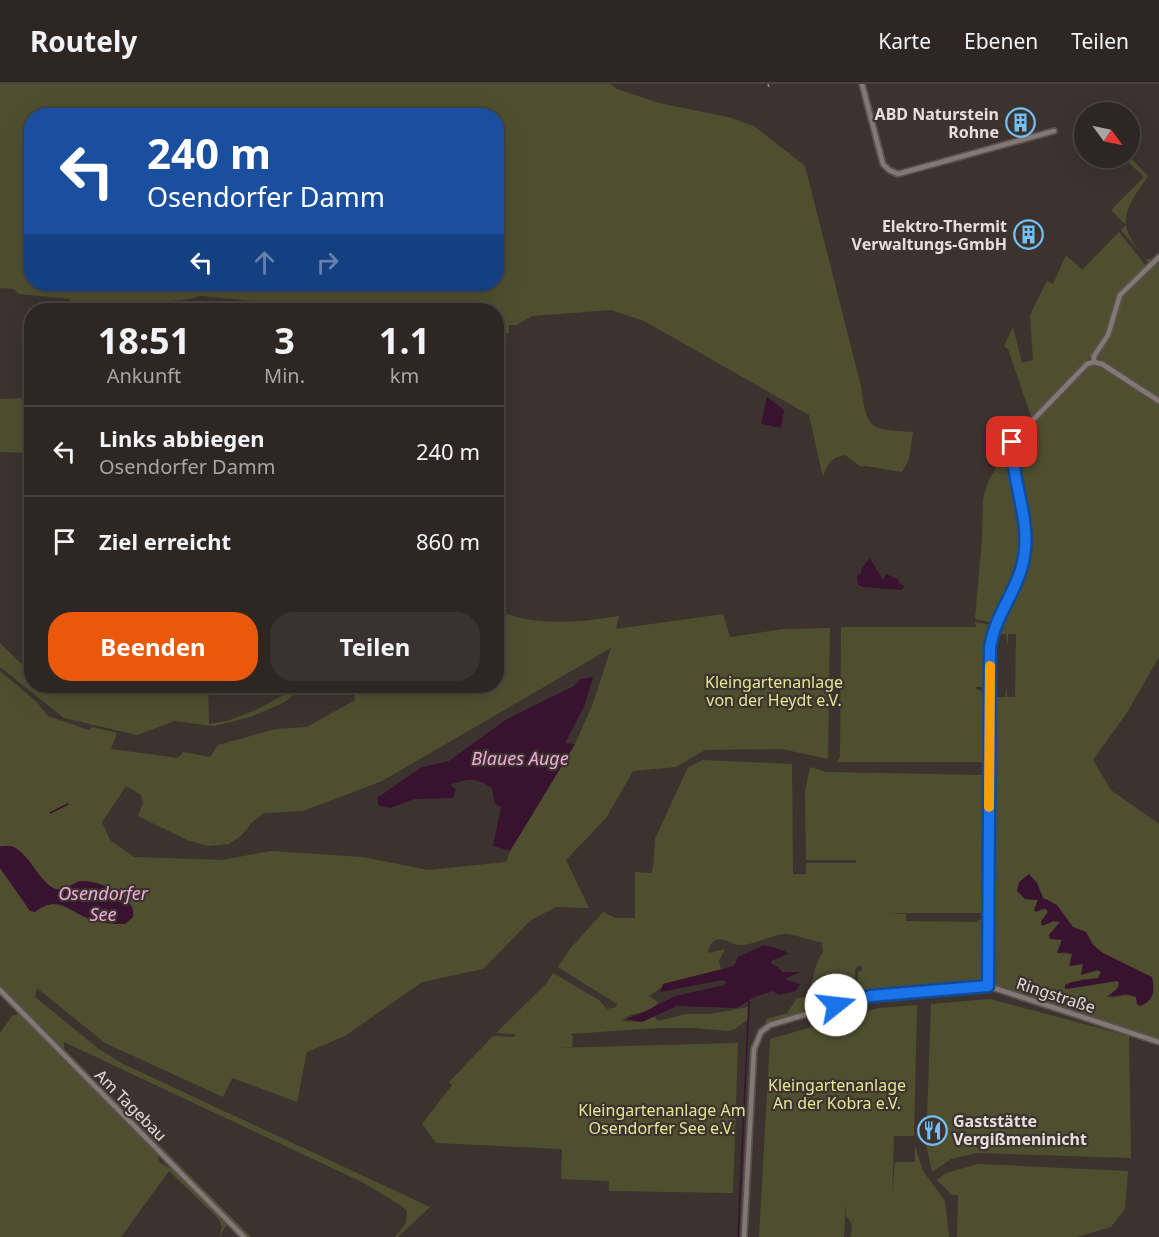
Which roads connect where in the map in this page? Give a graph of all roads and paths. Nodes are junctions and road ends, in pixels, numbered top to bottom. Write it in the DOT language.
graph roads {
  1 [pos="862,84"];
  2 [pos="1054,131"];
  3 [pos="1159,257"];
  4 [pos="1094,362"];
  5 [pos="1159,401"];
  6 [pos="988,986"];
  7 [pos="0,990"];
  8 [pos="1159,1042"];
  9 [pos="244,1237"];
  10 [pos="744,1237"];
  1 -- 2 [label="street"];
  3 -- 4 [label="street"];
  4 -- 5 [label="street"];
  4 -- 6 [label="street"];
  6 -- 8 [label="street, Ringstraße"];
  6 -- 10 [label="street, Ringstraße"];
  7 -- 9 [label="street, Am Tagebau"];
}
